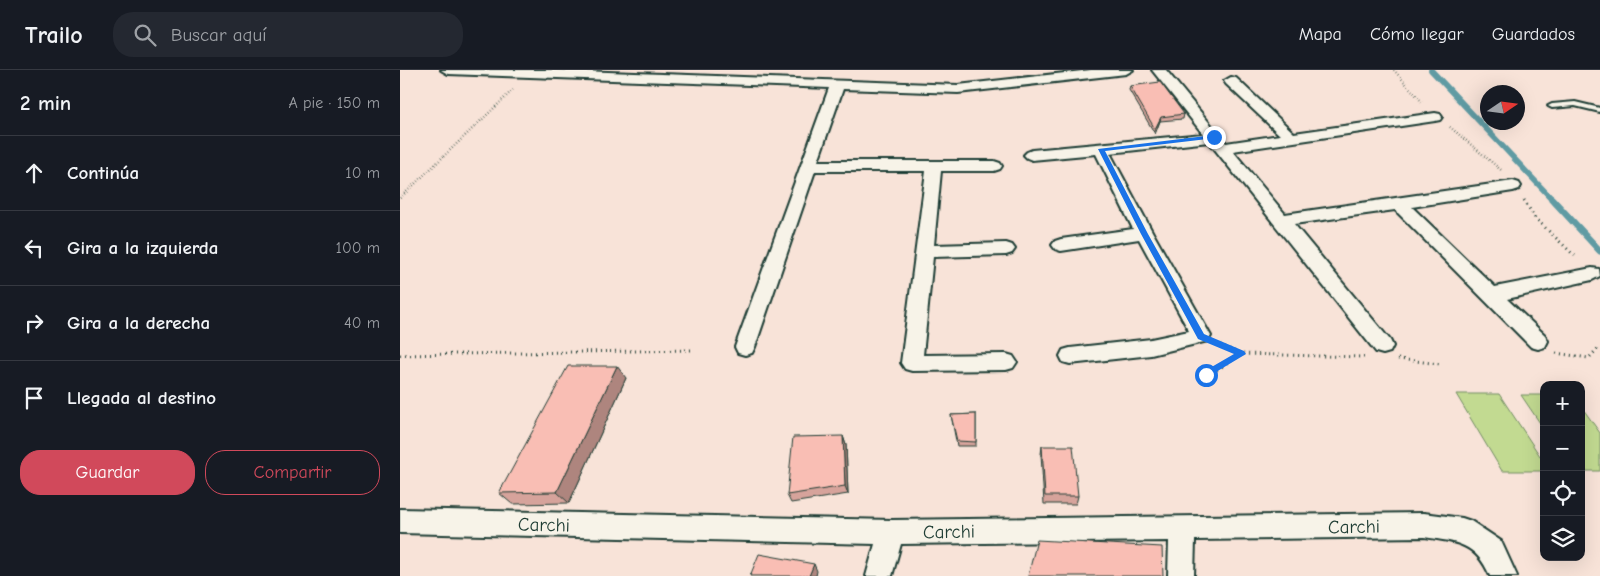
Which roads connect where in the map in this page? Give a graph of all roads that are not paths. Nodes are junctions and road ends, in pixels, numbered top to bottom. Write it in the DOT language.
graph roads {
  1 [pos="448,70"];
  2 [pos="725,70"];
  3 [pos="1042,70"];
  4 [pos="1126,70"];
  5 [pos="1159,70"];
  6 [pos="532,71"];
  7 [pos="1231,81"];
  8 [pos="838,86"];
  9 [pos="1552,106"];
  10 [pos="1600,110"];
  11 [pos="1435,117"];
  12 [pos="1291,138"];
  13 [pos="1219,142"];
  14 [pos="1101,149"];
  15 [pos="1032,155"];
  16 [pos="809,166"];
  17 [pos="934,166"];
  18 [pos="994,166"];
  19 [pos="1513,186"];
  20 [pos="1399,204"];
  21 [pos="1282,220"];
  22 [pos="1144,234"];
  23 [pos="1061,245"];
  24 [pos="1006,249"];
  25 [pos="924,251"];
  26 [pos="1592,274"];
  27 [pos="1491,295"];
  28 [pos="1538,341"];
  29 [pos="745,347"];
  30 [pos="1386,352"];
  31 [pos="1070,356"];
  32 [pos="1006,362"];
  33 [pos="400,521"];
  34 [pos="1182,529"];
  35 [pos="892,532"];
  36 [pos="879,576"];
  37 [pos="1181,576"];
  38 [pos="1504,576"];
  1 -- 6 [label="street"];
  2 -- 3 [label="street"];
  4 -- 8 [label="street"];
  5 -- 13 [label="street"];
  6 -- 8 [label="street"];
  7 -- 12 [label="street"];
  8 -- 16 [label="street"];
  9 -- 10 [label="lane"];
  11 -- 12 [label="street"];
  12 -- 13 [label="street"];
  13 -- 14 [label="street"];
  13 -- 21 [label="street"];
  14 -- 15 [label="street"];
  14 -- 22 [label="street"];
  16 -- 17 [label="street"];
  16 -- 29 [label="street"];
  17 -- 18 [label="street"];
  17 -- 25 [label="street"];
  19 -- 20 [label="street"];
  20 -- 21 [label="street"];
  20 -- 27 [label="street"];
  21 -- 30 [label="street"];
  22 -- 23 [label="street"];
  22 -- 31 [label="street"];
  24 -- 25 [label="street"];
  25 -- 32 [label="street"];
  26 -- 27 [label="street"];
  27 -- 28 [label="street"];
  33 -- 35 [label="street, Carchi"];
  34 -- 35 [label="street, Carchi"];
  34 -- 37 [label="street"];
  34 -- 38 [label="street, Carchi"];
  35 -- 36 [label="street"];
}
